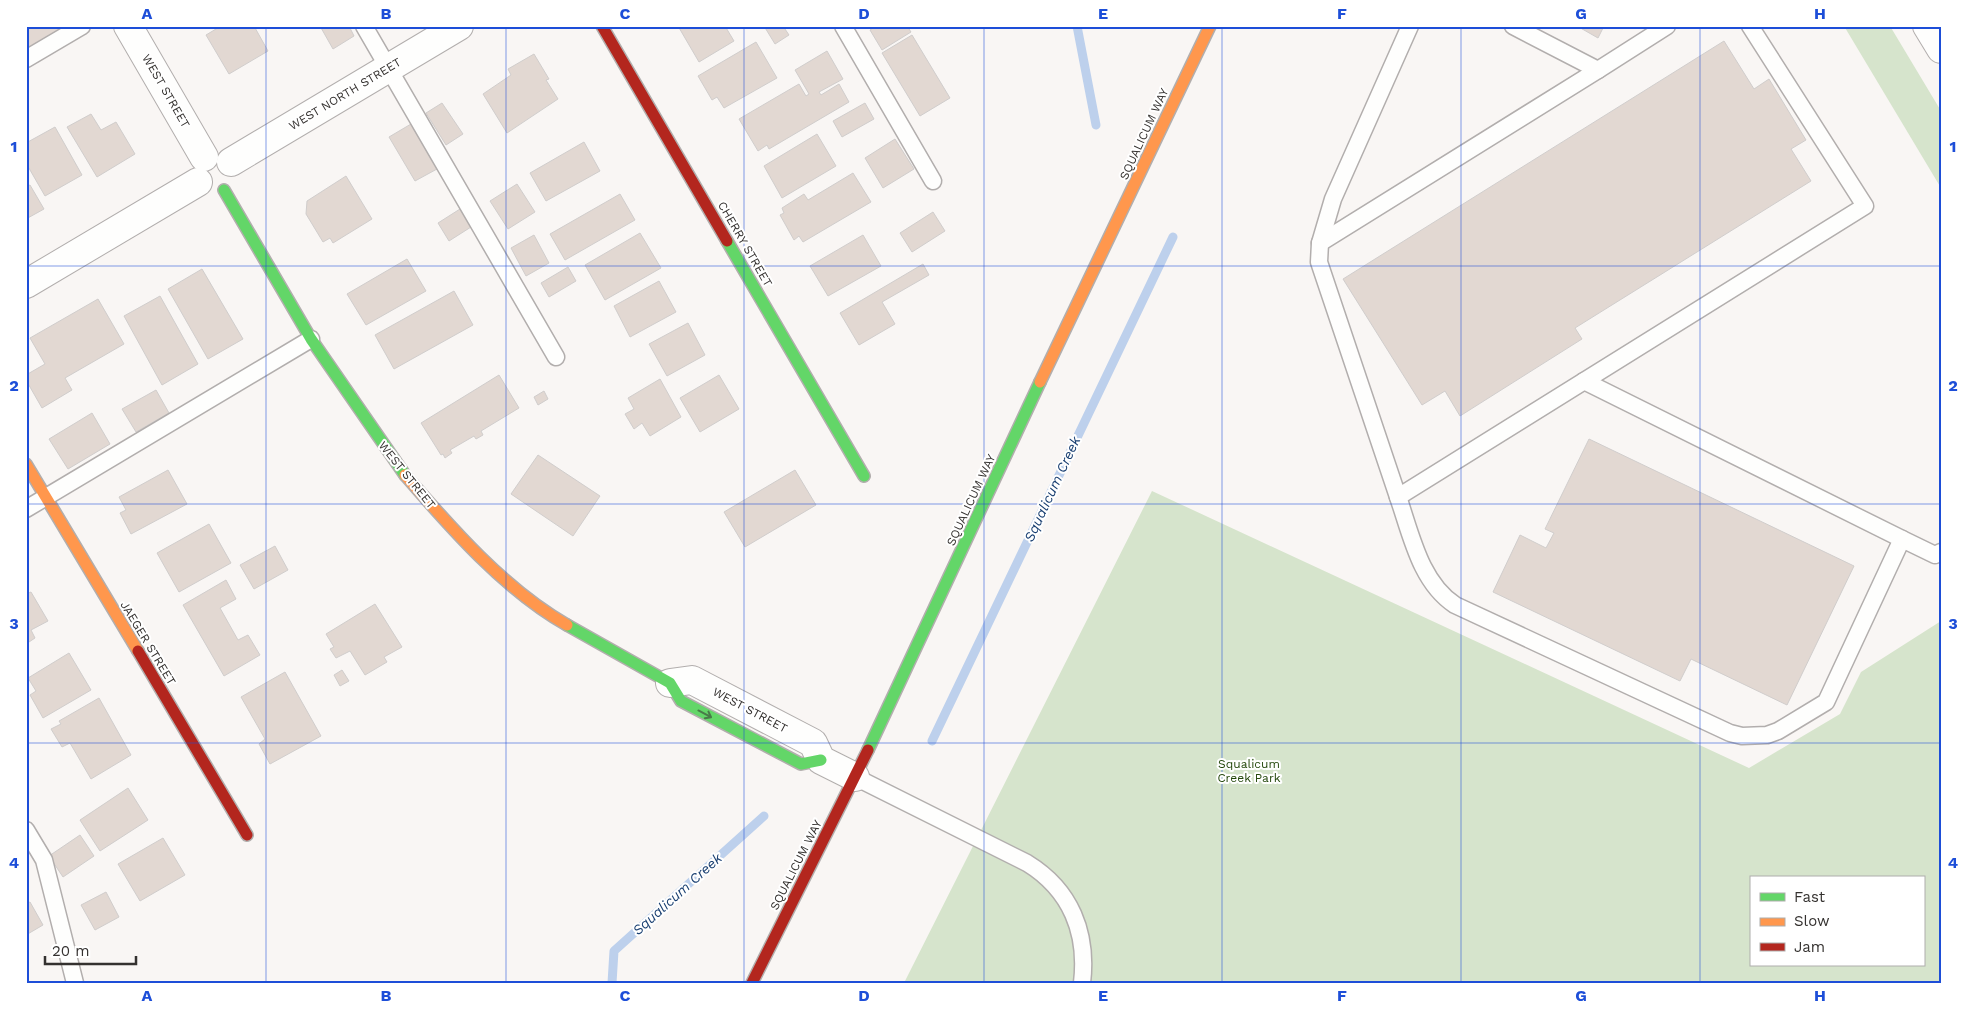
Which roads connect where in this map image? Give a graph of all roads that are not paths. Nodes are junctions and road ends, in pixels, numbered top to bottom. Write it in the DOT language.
graph roads {
  1 [pos="82,26"];
  2 [pos="128,26"];
  3 [pos="364,26"];
  4 [pos="459,26"];
  5 [pos="602,26"];
  6 [pos="843,26"];
  7 [pos="1210,26"];
  8 [pos="1410,26"];
  9 [pos="1513,26"];
  10 [pos="1667,26"];
  11 [pos="1750,26"];
  12 [pos="1927,26"];
  13 [pos="1941,49"];
  14 [pos="26,60"];
  15 [pos="388,68"];
  16 [pos="1598,70"];
  17 [pos="231,162"];
  18 [pos="201,169"];
  19 [pos="933,181"];
  20 [pos="224,190"];
  21 [pos="1320,244"];
  22 [pos="26,284"];
  23 [pos="311,339"];
  24 [pos="556,357"];
  25 [pos="1584,381"];
  26 [pos="26,464"];
  27 [pos="864,476"];
  28 [pos="1398,497"];
  29 [pos="46,498"];
  30 [pos="26,509"];
  31 [pos="1902,539"];
  32 [pos="1941,552"];
  33 [pos="670,683"];
  34 [pos="855,777"];
  35 [pos="26,830"];
  36 [pos="247,835"];
  37 [pos="75,983"];
  38 [pos="752,983"];
  39 [pos="1082,983"];
  1 -- 14 [label="lane"];
  2 -- 18 [label="street, WEST STREET"];
  3 -- 15 [label="lane"];
  4 -- 15 [label="street, WEST NORTH STREET"];
  5 -- 27 [label="street, CHERRY STREET"];
  6 -- 19 [label="lane"];
  7 -- 34 [label="street, SQUALICUM WAY"];
  8 -- 21 [label="lane"];
  9 -- 16 [label="lane"];
  10 -- 16 [label="lane"];
  11 -- 25 [label="lane"];
  12 -- 13 [label="street"];
  15 -- 17 [label="street, WEST NORTH STREET"];
  15 -- 24 [label="lane"];
  16 -- 21 [label="lane"];
  17 -- 18 [label="street"];
  17 -- 20 [label="street"];
  18 -- 20 [label="street"];
  18 -- 22 [label="street"];
  20 -- 23 [label="street, WEST STREET"];
  21 -- 28 [label="lane"];
  23 -- 29 [label="lane"];
  23 -- 33 [label="street, WEST STREET"];
  25 -- 28 [label="lane"];
  25 -- 31 [label="lane"];
  26 -- 29 [label="street, JAEGER STREET"];
  28 -- 31 [label="lane"];
  29 -- 30 [label="lane"];
  29 -- 36 [label="street, JAEGER STREET"];
  31 -- 32 [label="lane"];
  33 -- 34 [label="street, WEST STREET"];
  34 -- 38 [label="street, SQUALICUM WAY"];
  34 -- 39 [label="lane"];
  35 -- 37 [label="lane"];
}
